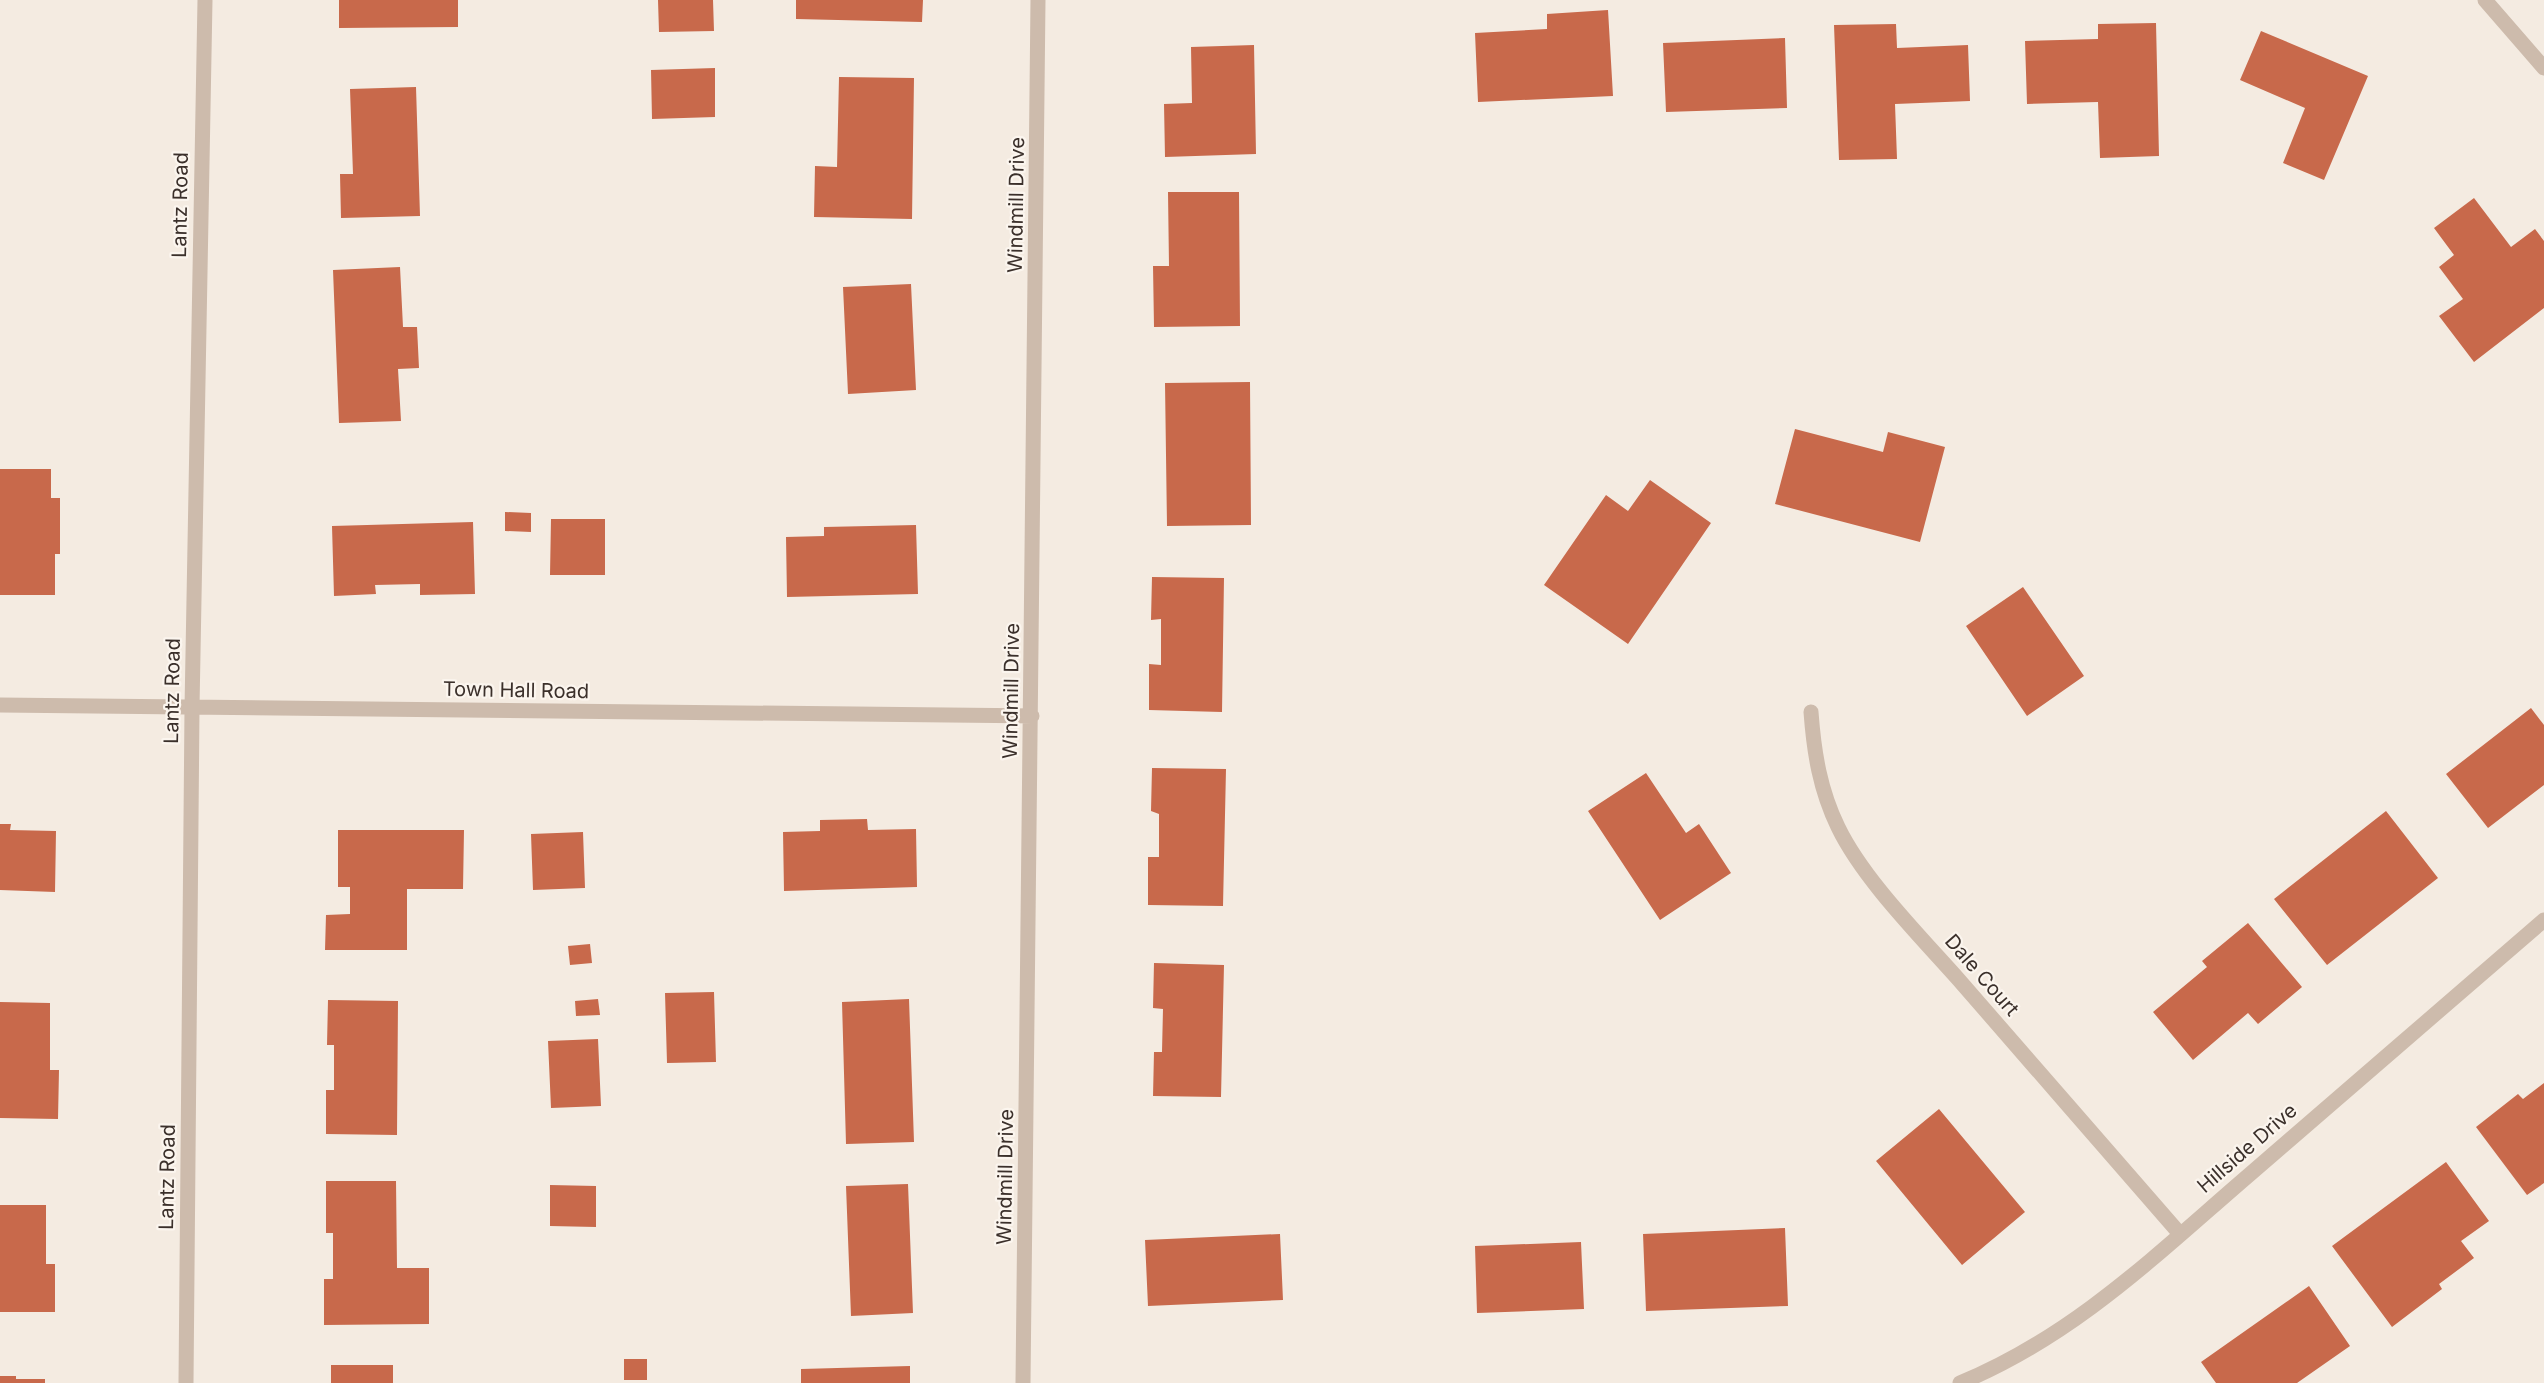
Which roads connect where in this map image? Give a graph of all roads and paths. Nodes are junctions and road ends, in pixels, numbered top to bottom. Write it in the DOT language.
graph roads {
  1 [pos="204,0"];
  2 [pos="1038,0"];
  3 [pos="2485,0"];
  4 [pos="2544,68"];
  5 [pos="0,705"];
  6 [pos="192,708"];
  7 [pos="1811,712"];
  8 [pos="1032,716"];
  9 [pos="2544,920"];
  10 [pos="2180,1234"];
  11 [pos="186,1383"];
  12 [pos="1023,1383"];
  13 [pos="1960,1383"];
  1 -- 6 [label="street, Lantz Road"];
  2 -- 8 [label="street, Windmill Drive"];
  3 -- 4 [label="street"];
  5 -- 6 [label="street, Town Hall Road"];
  6 -- 8 [label="street, Town Hall Road"];
  6 -- 11 [label="street, Lantz Road"];
  7 -- 10 [label="street, Dale Court"];
  8 -- 12 [label="street, Windmill Drive"];
  9 -- 10 [label="street, Hillside Drive"];
  10 -- 13 [label="street, Hillside Drive"];
}
